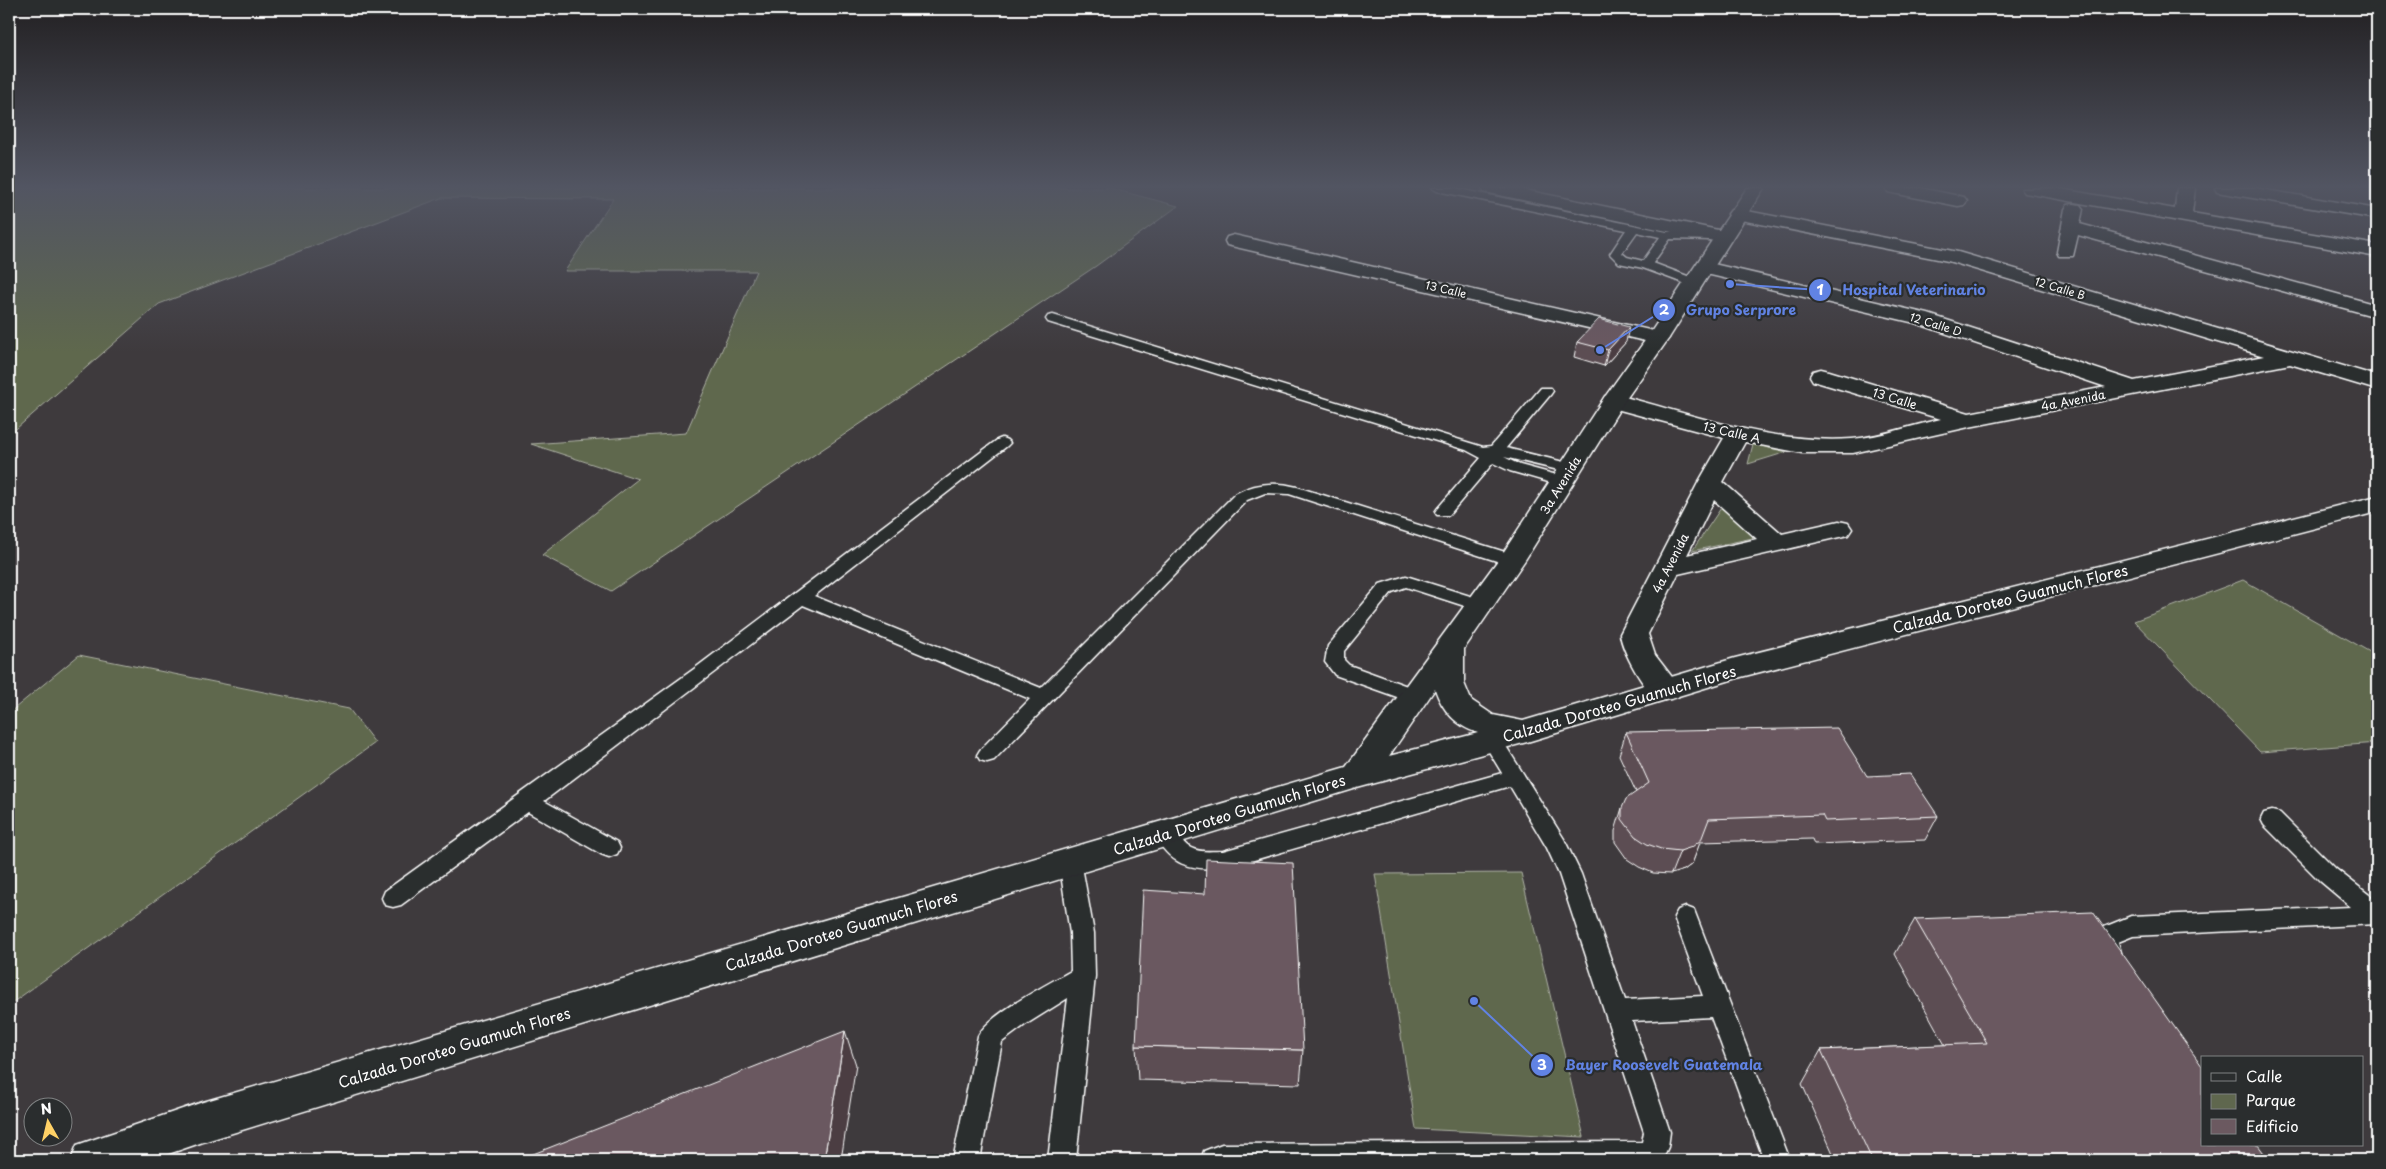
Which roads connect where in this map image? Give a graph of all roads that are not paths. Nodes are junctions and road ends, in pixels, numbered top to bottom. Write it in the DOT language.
graph roads {
  1 [pos="1241,243"];
  2 [pos="1624,243"];
  3 [pos="1662,243"];
  4 [pos="1720,243"];
  5 [pos="1882,243"];
  6 [pos="2068,243"];
  7 [pos="2206,243"];
  8 [pos="2210,243"];
  9 [pos="2377,251"];
  10 [pos="2066,252"];
  11 [pos="1646,265"];
  12 [pos="1699,276"];
  13 [pos="2377,311"];
  14 [pos="1053,319"];
  15 [pos="1658,338"];
  16 [pos="2293,357"];
  17 [pos="1821,376"];
  18 [pos="2377,383"];
  19 [pos="2134,388"];
  20 [pos="1546,391"];
  21 [pos="1613,401"];
  22 [pos="1969,420"];
  23 [pos="1738,434"];
  24 [pos="1002,443"];
  25 [pos="1853,446"];
  26 [pos="1493,454"];
  27 [pos="1567,474"];
  28 [pos="1710,483"];
  29 [pos="2377,504"];
  30 [pos="1443,512"];
  31 [pos="1839,528"];
  32 [pos="1778,544"];
  33 [pos="1512,560"];
  34 [pos="1666,568"];
  35 [pos="802,598"];
  36 [pos="1480,605"];
  37 [pos="1449,648"];
  38 [pos="1667,690"];
  39 [pos="1414,696"];
  40 [pos="1044,697"];
  41 [pos="1527,731"];
  42 [pos="1492,740"];
  43 [pos="987,755"];
  44 [pos="1357,776"];
  45 [pos="1515,777"];
  46 [pos="529,803"];
  47 [pos="2272,819"];
  48 [pos="1164,833"];
  49 [pos="609,848"];
  50 [pos="1070,861"];
  51 [pos="393,898"];
  52 [pos="2377,914"];
  53 [pos="1686,918"];
  54 [pos="1083,976"];
  55 [pos="2119,976"];
  56 [pos="1720,1006"];
  57 [pos="1615,1011"];
  58 [pos="92,1160"];
  59 [pos="966,1160"];
  60 [pos="1062,1160"];
  61 [pos="1214,1160"];
  62 [pos="1777,1160"];
  1 -- 15 [label="street, 13 Calle"];
  2 -- 11 [label="lane"];
  3 -- 11 [label="lane"];
  4 -- 12 [label="street, 3a Avenida"];
  5 -- 16 [label="street, 12 Calle B"];
  6 -- 10 [label="street"];
  7 -- 8 [label="street"];
  8 -- 9 [label="street"];
  8 -- 13 [label="street"];
  11 -- 12 [label="lane"];
  12 -- 15 [label="street, 3a Avenida"];
  12 -- 19 [label="street, 12 Calle D"];
  14 -- 26 [label="lane"];
  15 -- 21 [label="street, 3a Avenida"];
  16 -- 18 [label="street, 12 Calle B"];
  16 -- 19 [label="street, 4a Avenida"];
  17 -- 22 [label="street, 13 Calle"];
  19 -- 22 [label="street, 4a Avenida"];
  20 -- 26 [label="lane"];
  21 -- 23 [label="street, 13 Calle A"];
  21 -- 27 [label="street, 3a Avenida"];
  22 -- 25 [label="street, 4a Avenida"];
  23 -- 25 [label="street, 13 Calle A"];
  23 -- 28 [label="street, 4a Avenida"];
  24 -- 35 [label="lane"];
  26 -- 27 [label="lane"];
  26 -- 30 [label="lane"];
  27 -- 33 [label="street, 3a Avenida"];
  28 -- 32 [label="street"];
  28 -- 34 [label="street, 4a Avenida"];
  29 -- 38 [label="street, Calzada Doroteo Guamuch Flores"];
  31 -- 32 [label="street"];
  32 -- 34 [label="street"];
  33 -- 36 [label="street, 3a Avenida"];
  33 -- 40 [label="lane"];
  34 -- 38 [label="street, 4a Avenida"];
  35 -- 40 [label="lane"];
  35 -- 46 [label="lane"];
  36 -- 37 [label="street, 3a Avenida"];
  36 -- 39 [label="lane"];
  37 -- 39 [label="street, 3a Avenida"];
  37 -- 41 [label="street"];
  38 -- 41 [label="street, Calzada Doroteo Guamuch Flores"];
  39 -- 44 [label="street, 3a Avenida"];
  40 -- 43 [label="lane"];
  41 -- 42 [label="street, Calzada Doroteo Guamuch Flores"];
  42 -- 44 [label="street, Calzada Doroteo Guamuch Flores"];
  42 -- 45 [label="lane"];
  44 -- 48 [label="street, Calzada Doroteo Guamuch Flores"];
  45 -- 48 [label="lane"];
  45 -- 57 [label="lane"];
  46 -- 49 [label="lane"];
  46 -- 51 [label="lane"];
  47 -- 52 [label="lane"];
  48 -- 50 [label="street, Calzada Doroteo Guamuch Flores"];
  50 -- 54 [label="lane"];
  50 -- 58 [label="street, Calzada Doroteo Guamuch Flores"];
  52 -- 55 [label="lane"];
  53 -- 56 [label="lane"];
  54 -- 59 [label="lane"];
  54 -- 60 [label="lane"];
  56 -- 57 [label="lane"];
  56 -- 62 [label="lane"];
  57 -- 61 [label="lane"];
}
